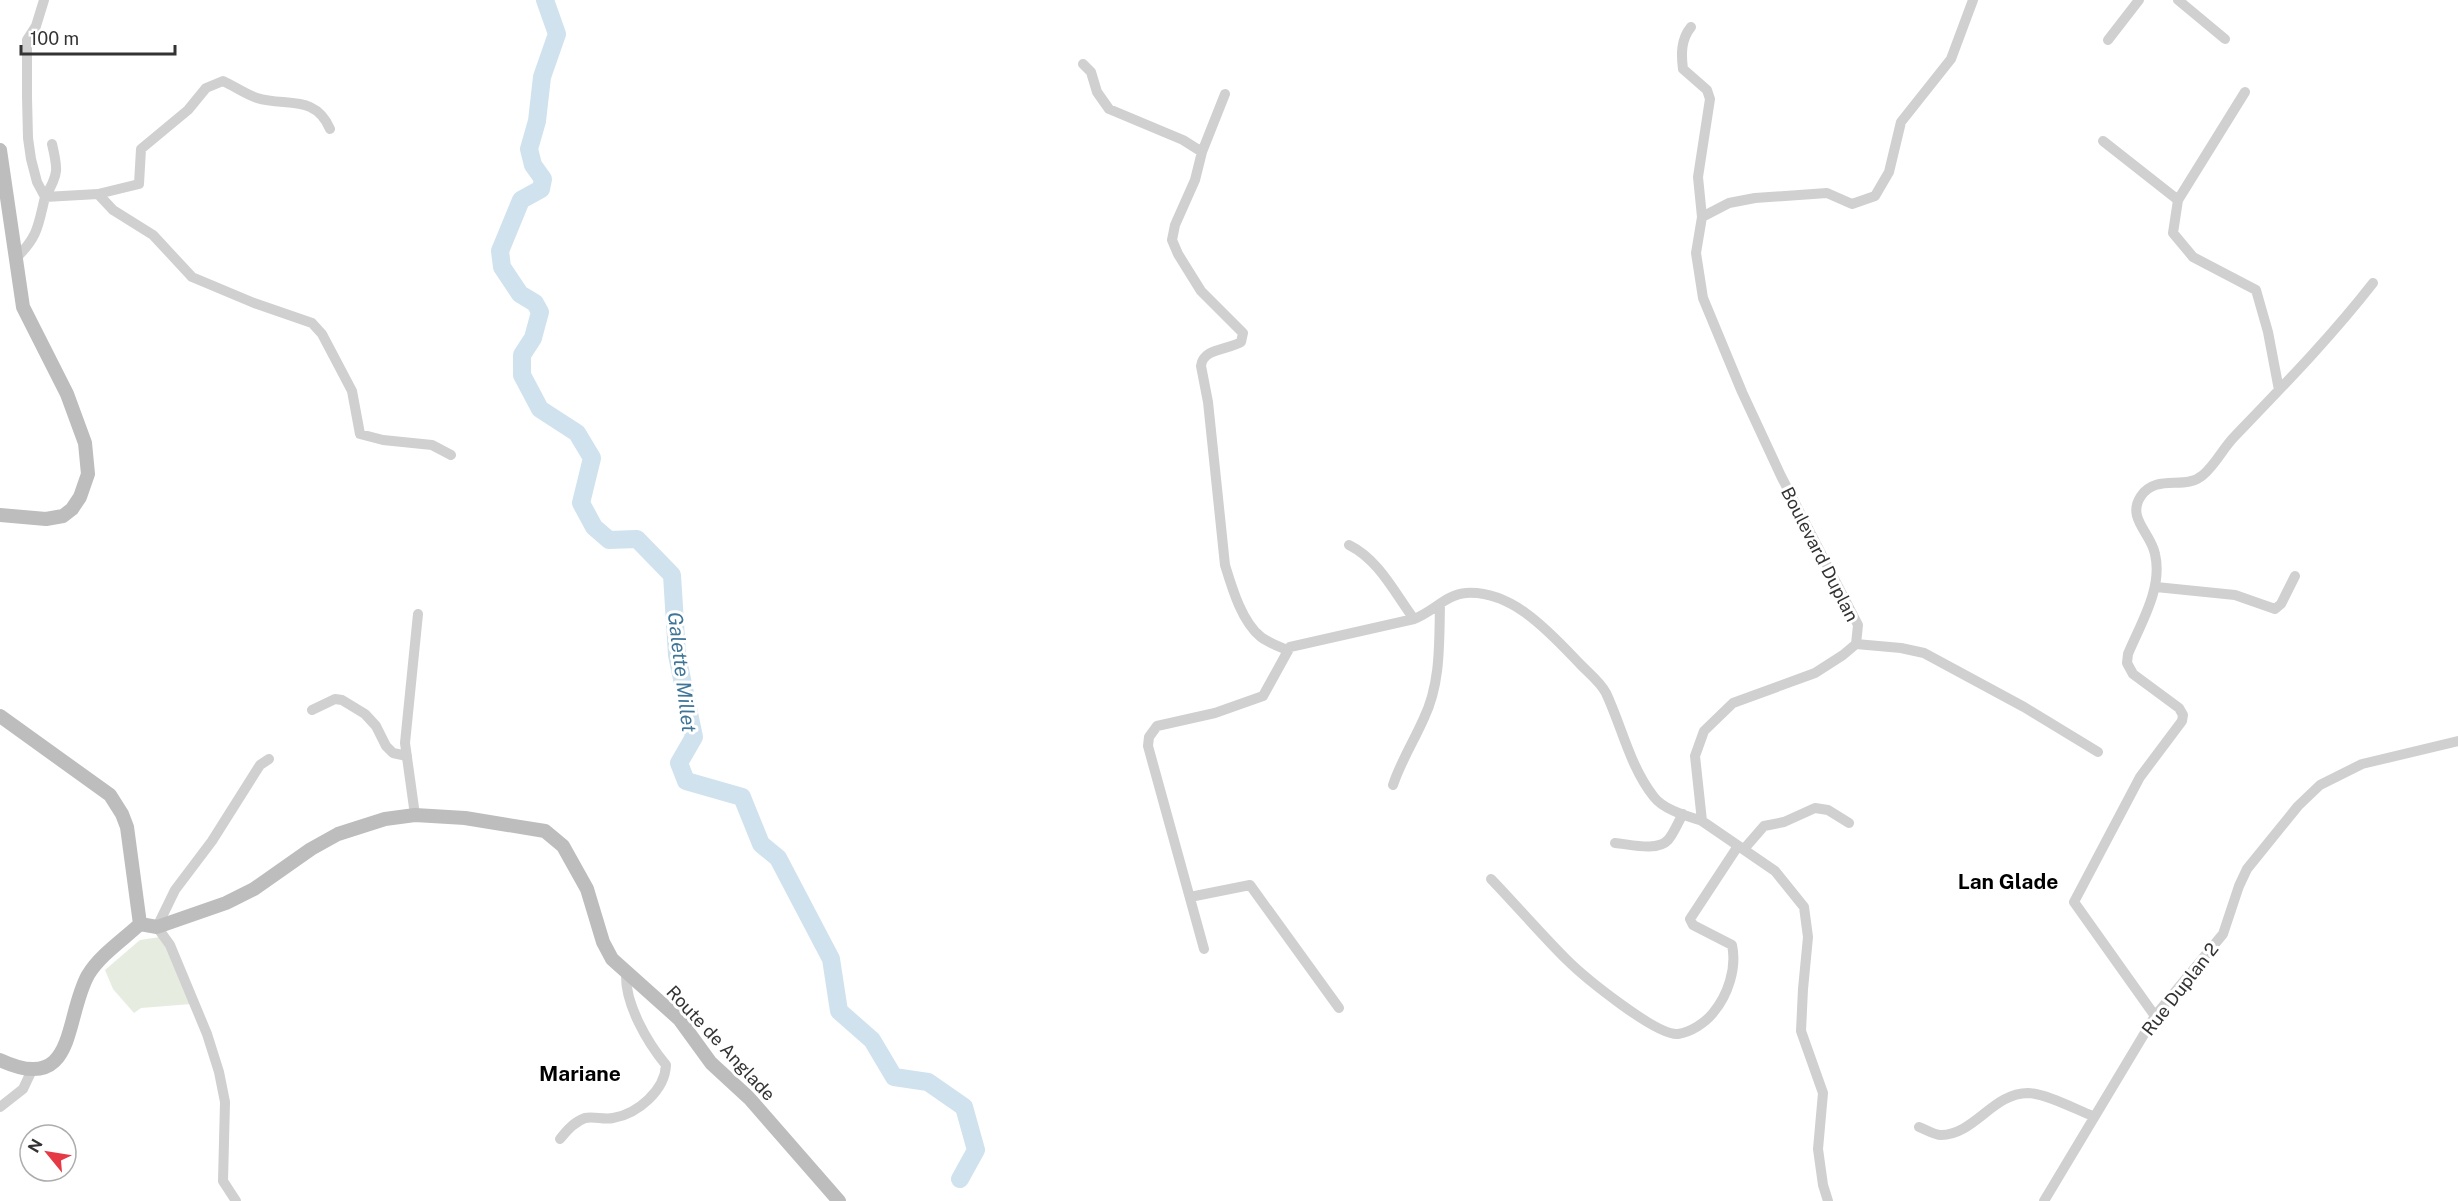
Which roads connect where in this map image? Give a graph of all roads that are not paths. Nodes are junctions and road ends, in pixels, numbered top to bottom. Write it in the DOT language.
graph roads {
  1 [pos="44,0"];
  2 [pos="1973,0"];
  3 [pos="2139,0"];
  4 [pos="2178,0"];
  5 [pos="1691,27"];
  6 [pos="2225,39"];
  7 [pos="2108,40"];
  8 [pos="1083,64"];
  9 [pos="2245,92"];
  10 [pos="1225,94"];
  11 [pos="330,129"];
  12 [pos="2103,141"];
  13 [pos="52,144"];
  14 [pos="0,150"];
  15 [pos="1202,152"];
  16 [pos="98,194"];
  17 [pos="45,197"];
  18 [pos="2178,200"];
  19 [pos="4,207"];
  20 [pos="1702,217"];
  21 [pos="16,258"];
  22 [pos="2373,283"];
  23 [pos="2279,390"];
  24 [pos="451,455"];
  25 [pos="0,515"];
  26 [pos="1348,545"];
  27 [pos="2295,576"];
  28 [pos="2156,587"];
  29 [pos="1440,605"];
  30 [pos="418,614"];
  31 [pos="1414,619"];
  32 [pos="1856,644"];
  33 [pos="1287,650"];
  34 [pos="312,710"];
  35 [pos="0,716"];
  36 [pos="2458,741"];
  37 [pos="2098,752"];
  38 [pos="407,756"];
  39 [pos="269,759"];
  40 [pos="1393,785"];
  41 [pos="1683,814"];
  42 [pos="415,815"];
  43 [pos="1702,821"];
  44 [pos="1849,823"];
  45 [pos="1615,843"];
  46 [pos="1741,847"];
  47 [pos="1491,879"];
  48 [pos="1190,897"];
  49 [pos="140,924"];
  50 [pos="158,927"];
  51 [pos="1204,949"];
  52 [pos="626,974"];
  53 [pos="1339,1008"];
  54 [pos="2155,1016"];
  55 [pos="0,1060"];
  56 [pos="32,1070"];
  57 [pos="0,1107"];
  58 [pos="2094,1116"];
  59 [pos="1919,1127"];
  60 [pos="560,1139"];
  61 [pos="236,1201"];
  62 [pos="839,1201"];
  63 [pos="1828,1201"];
  64 [pos="2044,1201"];
  1 -- 17 [label="street"];
  2 -- 20 [label="street"];
  3 -- 7 [label="street"];
  4 -- 6 [label="street"];
  5 -- 20 [label="street, Boulevard Duplan"];
  8 -- 15 [label="street"];
  9 -- 18 [label="street"];
  10 -- 15 [label="street"];
  11 -- 16 [label="street"];
  12 -- 18 [label="street"];
  13 -- 17 [label="street"];
  14 -- 19 [label="street"];
  15 -- 33 [label="street"];
  16 -- 17 [label="street"];
  16 -- 24 [label="street"];
  17 -- 21 [label="street"];
  18 -- 23 [label="street"];
  19 -- 21 [label="street"];
  20 -- 32 [label="street, Boulevard Duplan"];
  21 -- 25 [label="street"];
  22 -- 23 [label="street"];
  23 -- 28 [label="street"];
  26 -- 31 [label="street"];
  27 -- 28 [label="street"];
  28 -- 54 [label="street"];
  29 -- 31 [label="street"];
  29 -- 40 [label="street"];
  29 -- 41 [label="street"];
  30 -- 38 [label="street"];
  31 -- 33 [label="street"];
  32 -- 37 [label="street"];
  32 -- 43 [label="street, Boulevard Duplan"];
  33 -- 48 [label="street"];
  34 -- 38 [label="street"];
  35 -- 49 [label="street"];
  36 -- 54 [label="street, Rue Duplan 2"];
  38 -- 42 [label="street"];
  39 -- 50 [label="street"];
  41 -- 43 [label="street"];
  41 -- 45 [label="street"];
  42 -- 50 [label="street, Route de Anglade"];
  42 -- 52 [label="street, Route de Anglade"];
  43 -- 46 [label="street"];
  44 -- 46 [label="street"];
  46 -- 47 [label="street"];
  46 -- 63 [label="street"];
  48 -- 51 [label="street"];
  48 -- 53 [label="street"];
  49 -- 50 [label="street"];
  49 -- 56 [label="street"];
  50 -- 61 [label="street"];
  52 -- 60 [label="street"];
  52 -- 62 [label="street, Route de Anglade"];
  54 -- 58 [label="street, Rue Duplan 2"];
  55 -- 56 [label="street"];
  56 -- 57 [label="street"];
  58 -- 59 [label="street"];
  58 -- 64 [label="street, Rue Duplan 2"];
}
